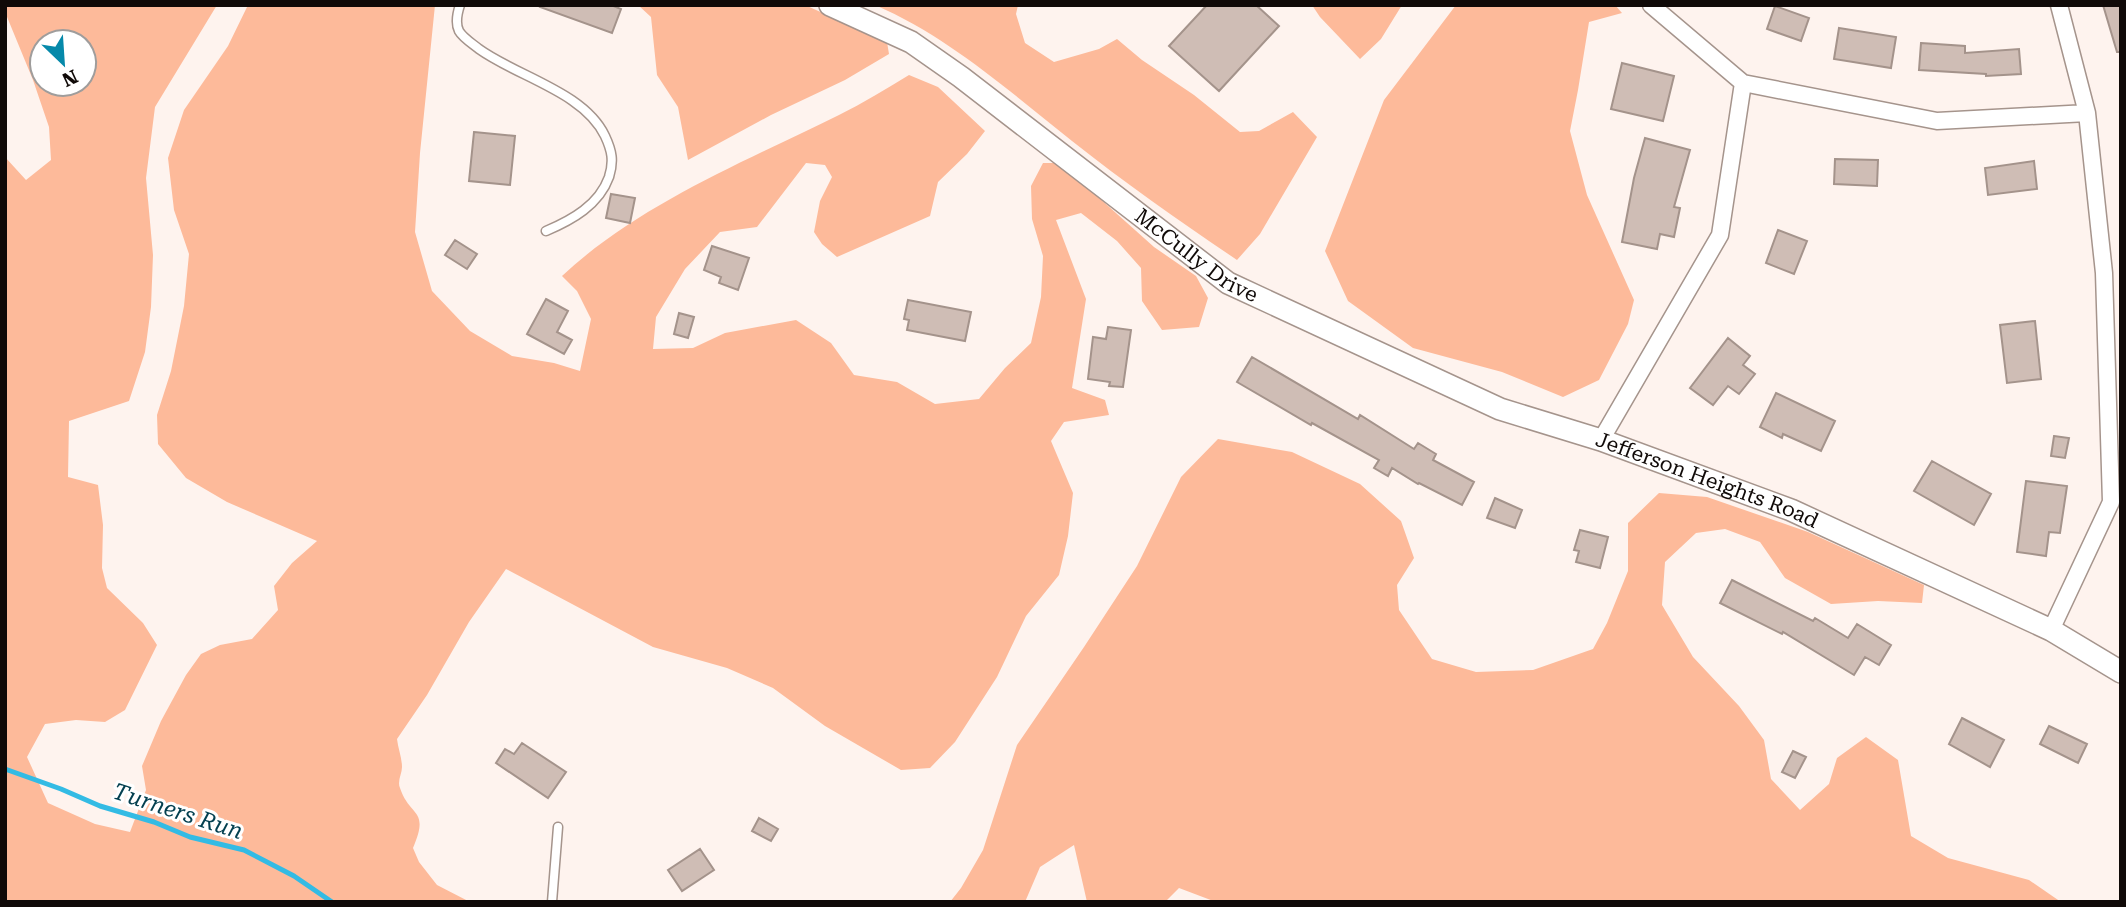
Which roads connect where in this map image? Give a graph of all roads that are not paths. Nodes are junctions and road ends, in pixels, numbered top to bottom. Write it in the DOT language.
graph roads {
  1 [pos="460,5"];
  2 [pos="830,5"];
  3 [pos="1651,5"];
  4 [pos="2059,5"];
  5 [pos="1743,83"];
  6 [pos="2087,113"];
  7 [pos="546,231"];
  8 [pos="1601,440"];
  9 [pos="2051,630"];
  10 [pos="2121,672"];
  11 [pos="558,827"];
  12 [pos="552,902"];
  1 -- 7 [label="lane"];
  2 -- 8 [label="street, McCully Drive"];
  3 -- 5 [label="street"];
  4 -- 6 [label="street"];
  5 -- 6 [label="street"];
  5 -- 8 [label="street, Jefferson Heights Road"];
  6 -- 9 [label="street"];
  8 -- 9 [label="street, Jefferson Heights Road"];
  9 -- 10 [label="street, Jefferson Heights Road"];
  11 -- 12 [label="lane"];
}
